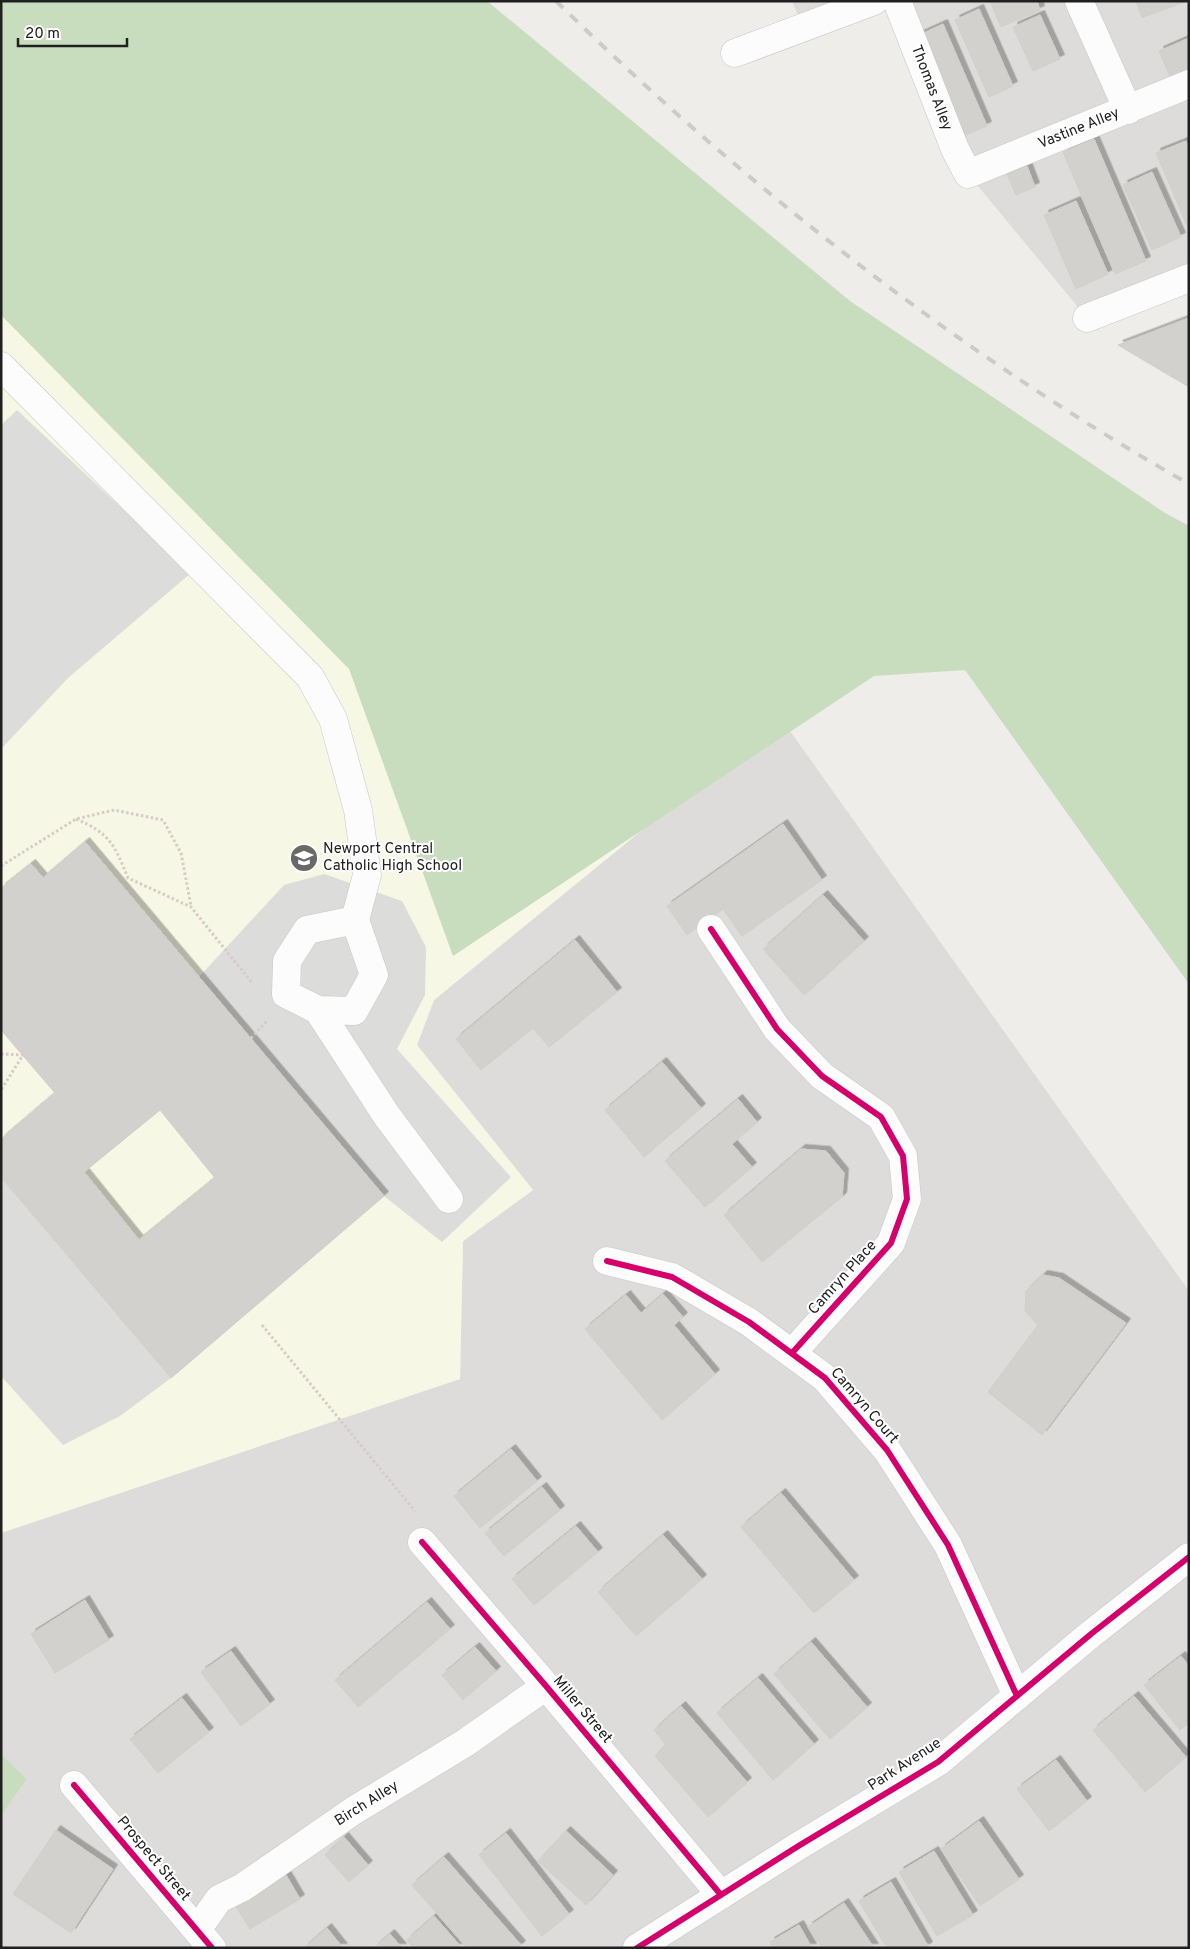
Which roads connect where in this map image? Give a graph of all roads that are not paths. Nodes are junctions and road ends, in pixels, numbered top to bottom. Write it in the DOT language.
graph roads {
  1 [pos="874,1"];
  2 [pos="897,1"];
  3 [pos="1079,1"];
  4 [pos="735,53"];
  5 [pos="1189,84"];
  6 [pos="1128,110"];
  7 [pos="968,174"];
  8 [pos="1189,278"];
  9 [pos="1087,318"];
  10 [pos="1,366"];
  11 [pos="355,920"];
  12 [pos="711,929"];
  13 [pos="318,1010"];
  14 [pos="449,1199"];
  15 [pos="608,1262"];
  16 [pos="792,1353"];
  17 [pos="422,1542"];
  18 [pos="1189,1557"];
  19 [pos="546,1686"];
  20 [pos="1017,1696"];
  21 [pos="74,1785"];
  22 [pos="721,1895"];
  23 [pos="204,1939"];
  24 [pos="637,1948"];
  1 -- 4 [label="street"];
  2 -- 7 [label="street, Thomas Alley"];
  3 -- 6 [label="street"];
  5 -- 6 [label="street, Vastine Alley"];
  6 -- 7 [label="street, Vastine Alley"];
  8 -- 9 [label="street"];
  10 -- 11 [label="street"];
  11 -- 13 [label="street"];
  11 -- 13 [label="street"];
  12 -- 16 [label="street, Camryn Place"];
  13 -- 14 [label="street"];
  15 -- 16 [label="street, Camryn Court"];
  16 -- 20 [label="street, Camryn Court"];
  17 -- 19 [label="street, Miller Street"];
  18 -- 20 [label="street, Park Avenue"];
  19 -- 22 [label="street, Miller Street"];
  19 -- 23 [label="street, Birch Alley"];
  20 -- 22 [label="street, Park Avenue"];
  21 -- 23 [label="street, Prospect Street"];
  22 -- 24 [label="street, Park Avenue"];
}
